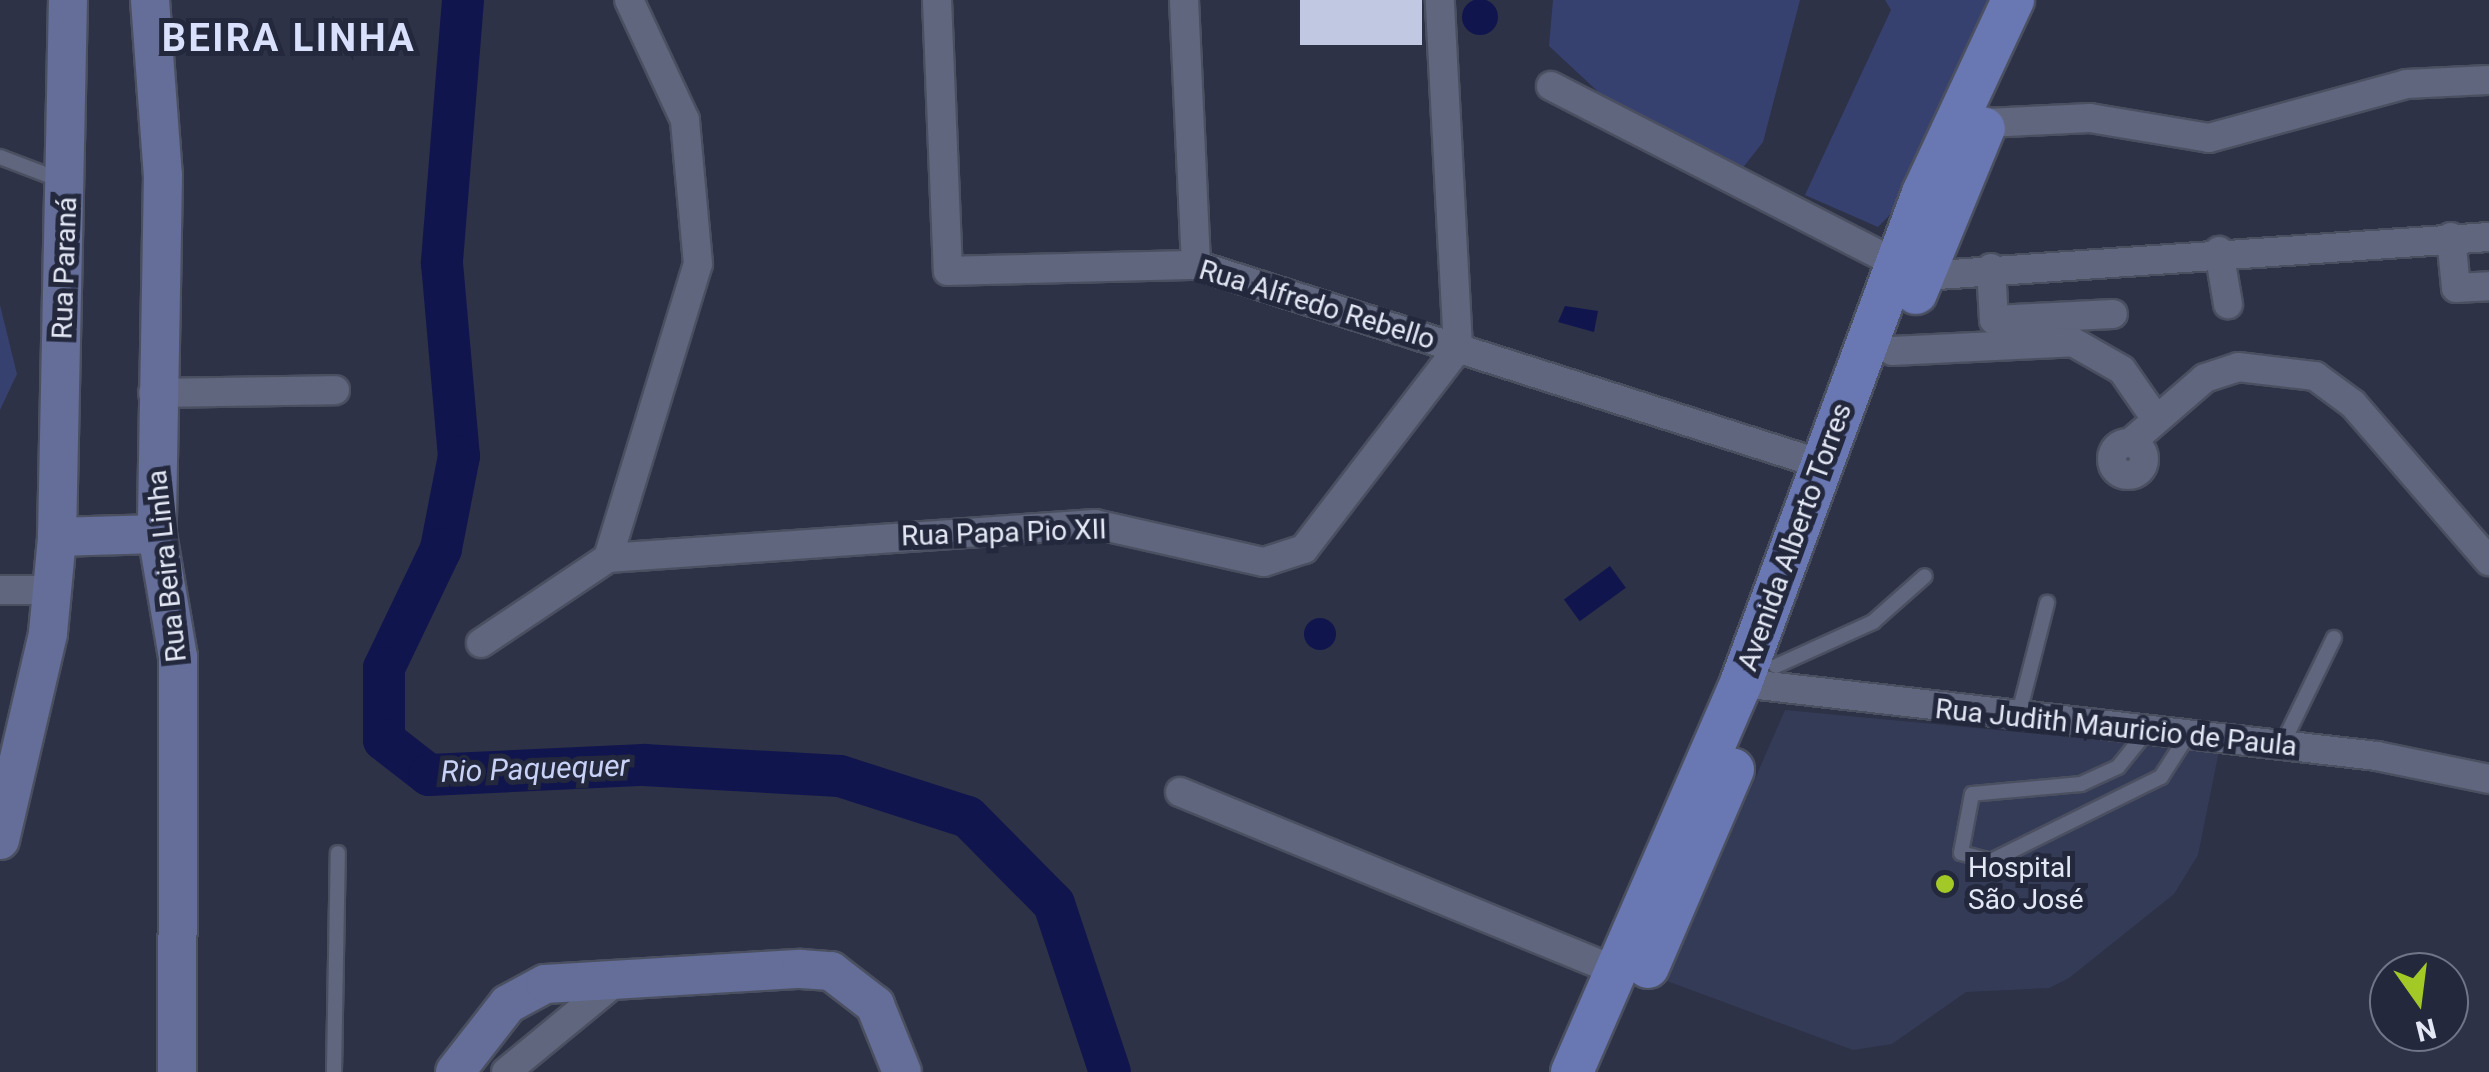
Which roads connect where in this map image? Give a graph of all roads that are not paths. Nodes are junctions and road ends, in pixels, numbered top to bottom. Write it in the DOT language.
graph roads {
  1 [pos="68,0"];
  2 [pos="150,0"];
  3 [pos="629,0"];
  4 [pos="938,0"];
  5 [pos="1184,0"];
  6 [pos="1440,0"];
  7 [pos="2013,0"];
  8 [pos="2040,0"];
  9 [pos="2489,80"];
  10 [pos="1550,86"];
  11 [pos="1986,123"];
  12 [pos="0,157"];
  13 [pos="69,183"];
  14 [pos="2489,236"];
  15 [pos="2451,237"];
  16 [pos="2218,250"];
  17 [pos="1196,265"];
  18 [pos="1991,268"];
  19 [pos="1910,270"];
  20 [pos="2489,286"];
  21 [pos="2228,304"];
  22 [pos="2113,314"];
  23 [pos="1458,348"];
  24 [pos="1892,352"];
  25 [pos="335,390"];
  26 [pos="153,394"];
  27 [pos="2154,416"];
  28 [pos="2130,443"];
  29 [pos="1821,464"];
  30 [pos="157,534"];
  31 [pos="57,536"];
  32 [pos="608,558"];
  33 [pos="2489,561"];
  34 [pos="1925,576"];
  35 [pos="0,590"];
  36 [pos="51,590"];
  37 [pos="2047,602"];
  38 [pos="2334,638"];
  39 [pos="481,643"];
  40 [pos="1761,680"];
  41 [pos="2018,718"];
  42 [pos="2146,731"];
  43 [pos="2188,735"];
  44 [pos="2281,746"];
  45 [pos="7,754"];
  46 [pos="2489,779"];
  47 [pos="1180,792"];
  48 [pos="0,840"];
  49 [pos="338,853"];
  50 [pos="1616,971"];
  51 [pos="628,972"];
  52 [pos="177,1072"];
  53 [pos="334,1072"];
  54 [pos="455,1072"];
  55 [pos="506,1072"];
  56 [pos="902,1072"];
  57 [pos="1572,1072"];
  58 [pos="1601,1072"];
  1 -- 13 [label="street, Rua Paraná"];
  2 -- 26 [label="street, Rua Beira Linha"];
  3 -- 32 [label="street"];
  4 -- 17 [label="street, Rua Alfredo Rebello"];
  5 -- 17 [label="street"];
  6 -- 23 [label="street"];
  7 -- 19 [label="main road, Avenida Alberto Torres"];
  8 -- 11 [label="main road, Avenida Alberto Torres"];
  9 -- 11 [label="street"];
  10 -- 19 [label="street"];
  11 -- 19 [label="main road, Avenida Alberto Torres"];
  12 -- 13 [label="lane"];
  13 -- 31 [label="street, Rua Paraná"];
  14 -- 15 [label="street"];
  15 -- 16 [label="street"];
  15 -- 20 [label="street"];
  16 -- 18 [label="street"];
  16 -- 21 [label="street"];
  17 -- 23 [label="street, Rua Alfredo Rebello"];
  18 -- 19 [label="street"];
  18 -- 22 [label="street"];
  19 -- 24 [label="main road, Avenida Alberto Torres"];
  19 -- 29 [label="main road, Avenida Alberto Torres"];
  23 -- 29 [label="street, Rua Alfredo Rebello"];
  23 -- 32 [label="street, Rua Papa Pio XII"];
  24 -- 27 [label="street"];
  24 -- 40 [label="main road, Avenida Alberto Torres"];
  25 -- 26 [label="street"];
  26 -- 30 [label="street, Rua Beira Linha"];
  27 -- 28 [label="street"];
  27 -- 33 [label="street"];
  29 -- 40 [label="main road, Avenida Alberto Torres"];
  30 -- 31 [label="street"];
  30 -- 52 [label="street, Rua Beira Linha"];
  31 -- 36 [label="street, Rua Paraná"];
  32 -- 39 [label="street, Rua Papa Pio XII"];
  34 -- 40 [label="lane"];
  35 -- 36 [label="street"];
  36 -- 45 [label="street, Rua Paraná"];
  37 -- 41 [label="lane"];
  38 -- 44 [label="lane"];
  40 -- 41 [label="street, Rua Judith Mauricio de Paula"];
  40 -- 50 [label="main road, Avenida Alberto Torres"];
  40 -- 58 [label="main road, Avenida Alberto Torres"];
  41 -- 42 [label="street, Rua Judith Mauricio de Paula"];
  42 -- 43 [label="street, Rua Judith Mauricio de Paula"];
  42 -- 43 [label="lane"];
  43 -- 44 [label="street, Rua Judith Mauricio de Paula"];
  44 -- 46 [label="street, Rua Judith Mauricio de Paula"];
  45 -- 48 [label="street, Rua Paraná"];
  47 -- 50 [label="street"];
  49 -- 53 [label="lane"];
  50 -- 57 [label="main road, Avenida Alberto Torres"];
  51 -- 54 [label="street"];
  51 -- 55 [label="street"];
  51 -- 56 [label="street"];
}
